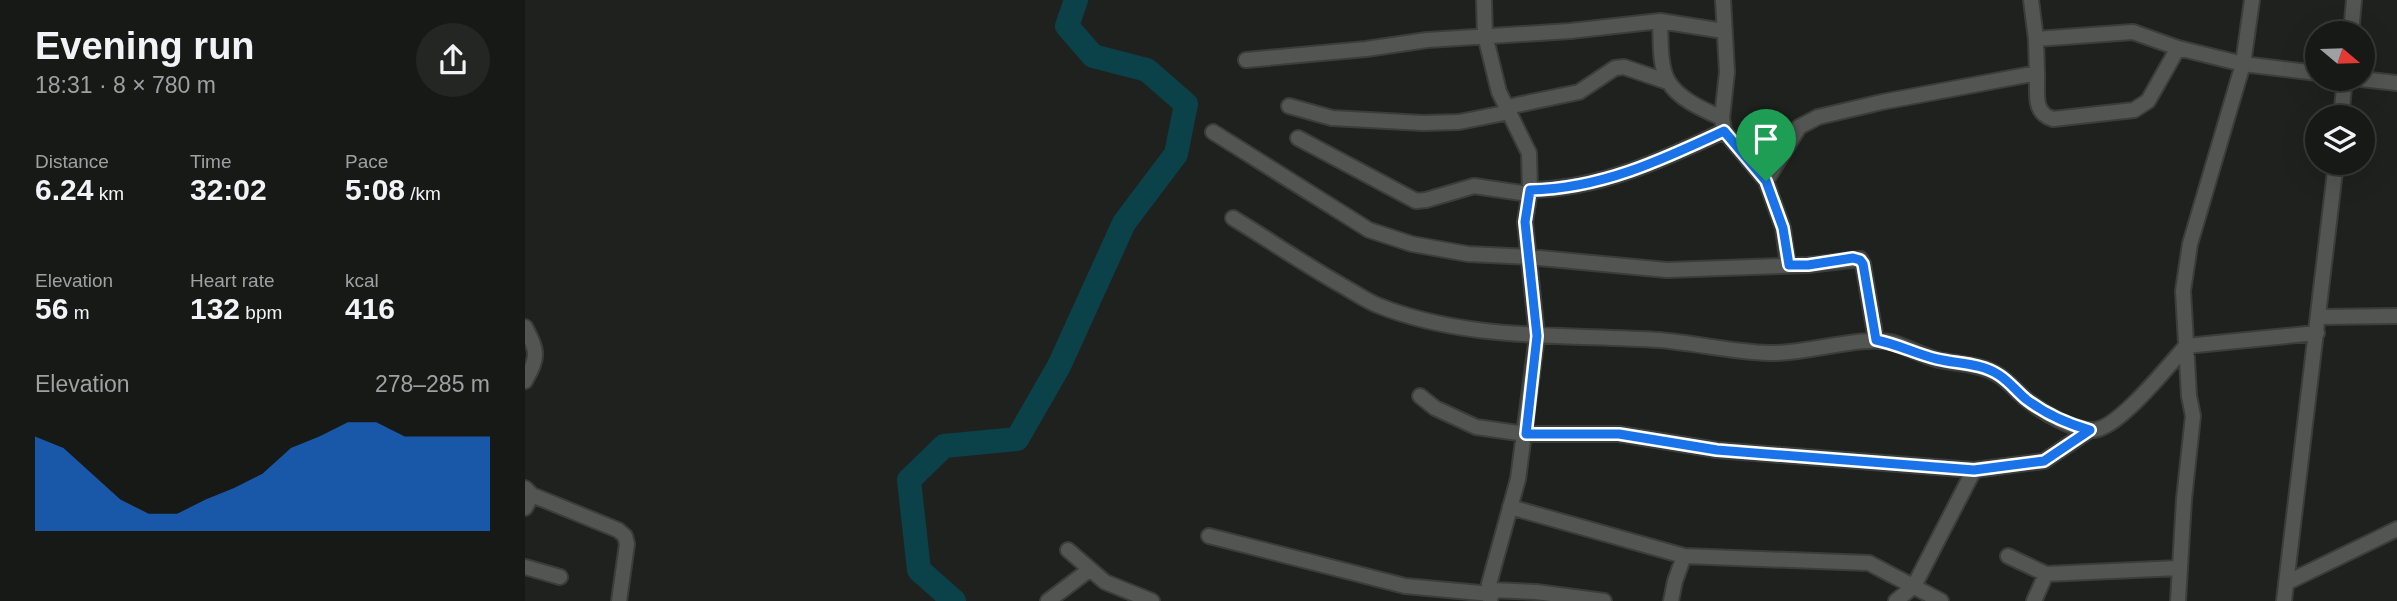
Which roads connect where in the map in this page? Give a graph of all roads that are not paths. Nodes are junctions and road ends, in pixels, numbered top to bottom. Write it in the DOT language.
graph roads {
  1 [pos="1484,0"];
  2 [pos="1723,0"];
  3 [pos="2031,0"];
  4 [pos="2252,0"];
  5 [pos="2354,0"];
  6 [pos="1660,21"];
  7 [pos="2352,21"];
  8 [pos="1724,31"];
  9 [pos="1485,35"];
  10 [pos="2036,39"];
  11 [pos="2178,48"];
  12 [pos="1246,60"];
  13 [pos="2243,64"];
  14 [pos="2305,72"];
  15 [pos="2037,73"];
  16 [pos="2375,81"];
  17 [pos="1668,82"];
  18 [pos="2397,83"];
  19 [pos="1289,106"];
  20 [pos="1508,109"];
  21 [pos="1723,125"];
  22 [pos="1213,132"];
  23 [pos="1298,138"];
  24 [pos="2335,175"];
  25 [pos="1766,181"];
  26 [pos="1530,192"];
  27 [pos="1233,218"];
  28 [pos="1529,257"];
  29 [pos="1789,265"];
  30 [pos="2397,316"];
  31 [pos="2318,317"];
  32 [pos="525,327"];
  33 [pos="2317,333"];
  34 [pos="1537,336"];
  35 [pos="1876,340"];
  36 [pos="2186,346"];
  37 [pos="525,381"];
  38 [pos="1420,396"];
  39 [pos="2090,430"];
  40 [pos="1526,434"];
  41 [pos="1974,470"];
  42 [pos="527,497"];
  43 [pos="1510,507"];
  44 [pos="2397,529"];
  45 [pos="1209,536"];
  46 [pos="1068,550"];
  47 [pos="1684,556"];
  48 [pos="2008,556"];
  49 [pos="525,567"];
  50 [pos="2179,568"];
  51 [pos="1089,570"];
  52 [pos="2046,574"];
  53 [pos="560,577"];
  54 [pos="2286,583"];
  55 [pos="1914,586"];
  56 [pos="1491,595"];
  57 [pos="619,601"];
  58 [pos="1048,601"];
  59 [pos="1152,601"];
  60 [pos="1604,601"];
  61 [pos="1671,601"];
  62 [pos="1896,601"];
  63 [pos="1941,601"];
  64 [pos="2034,601"];
  65 [pos="2178,601"];
  66 [pos="2284,601"];
  1 -- 9 [label="street"];
  2 -- 8 [label="street"];
  3 -- 10 [label="street"];
  4 -- 13 [label="street"];
  5 -- 7 [label="street"];
  6 -- 8 [label="street"];
  6 -- 9 [label="street"];
  6 -- 17 [label="street"];
  8 -- 21 [label="street"];
  9 -- 12 [label="street"];
  9 -- 20 [label="street"];
  10 -- 11 [label="street"];
  10 -- 15 [label="street"];
  11 -- 13 [label="street"];
  11 -- 15 [label="street"];
  13 -- 14 [label="street"];
  13 -- 36 [label="street"];
  15 -- 25 [label="street"];
  16 -- 18 [label="street"];
  17 -- 20 [label="street"];
  17 -- 21 [label="street"];
  19 -- 20 [label="street"];
  20 -- 26 [label="street"];
  21 -- 25 [label="street"];
  21 -- 26 [label="street"];
  22 -- 28 [label="street"];
  23 -- 26 [label="street"];
  24 -- 31 [label="street"];
  25 -- 29 [label="street"];
  26 -- 28 [label="street"];
  27 -- 34 [label="street"];
  28 -- 29 [label="street"];
  28 -- 34 [label="street"];
  29 -- 35 [label="street"];
  30 -- 31 [label="street"];
  31 -- 33 [label="street"];
  32 -- 37 [label="street"];
  33 -- 36 [label="street"];
  33 -- 54 [label="street"];
  34 -- 35 [label="street"];
  34 -- 40 [label="street"];
  35 -- 39 [label="street"];
  36 -- 39 [label="street"];
  36 -- 50 [label="street"];
  38 -- 40 [label="street"];
  39 -- 41 [label="street"];
  40 -- 41 [label="street"];
  40 -- 43 [label="street"];
  41 -- 55 [label="street"];
  42 -- 57 [label="street"];
  43 -- 47 [label="street"];
  43 -- 56 [label="street"];
  44 -- 54 [label="street"];
  45 -- 56 [label="street"];
  46 -- 51 [label="street"];
  47 -- 55 [label="street"];
  47 -- 61 [label="street"];
  48 -- 52 [label="street"];
  49 -- 53 [label="street"];
  50 -- 52 [label="street"];
  50 -- 65 [label="street"];
  51 -- 58 [label="street"];
  51 -- 59 [label="street"];
  52 -- 64 [label="street"];
  54 -- 66 [label="street"];
  55 -- 62 [label="street"];
  55 -- 63 [label="street"];
  56 -- 60 [label="street"];
}
